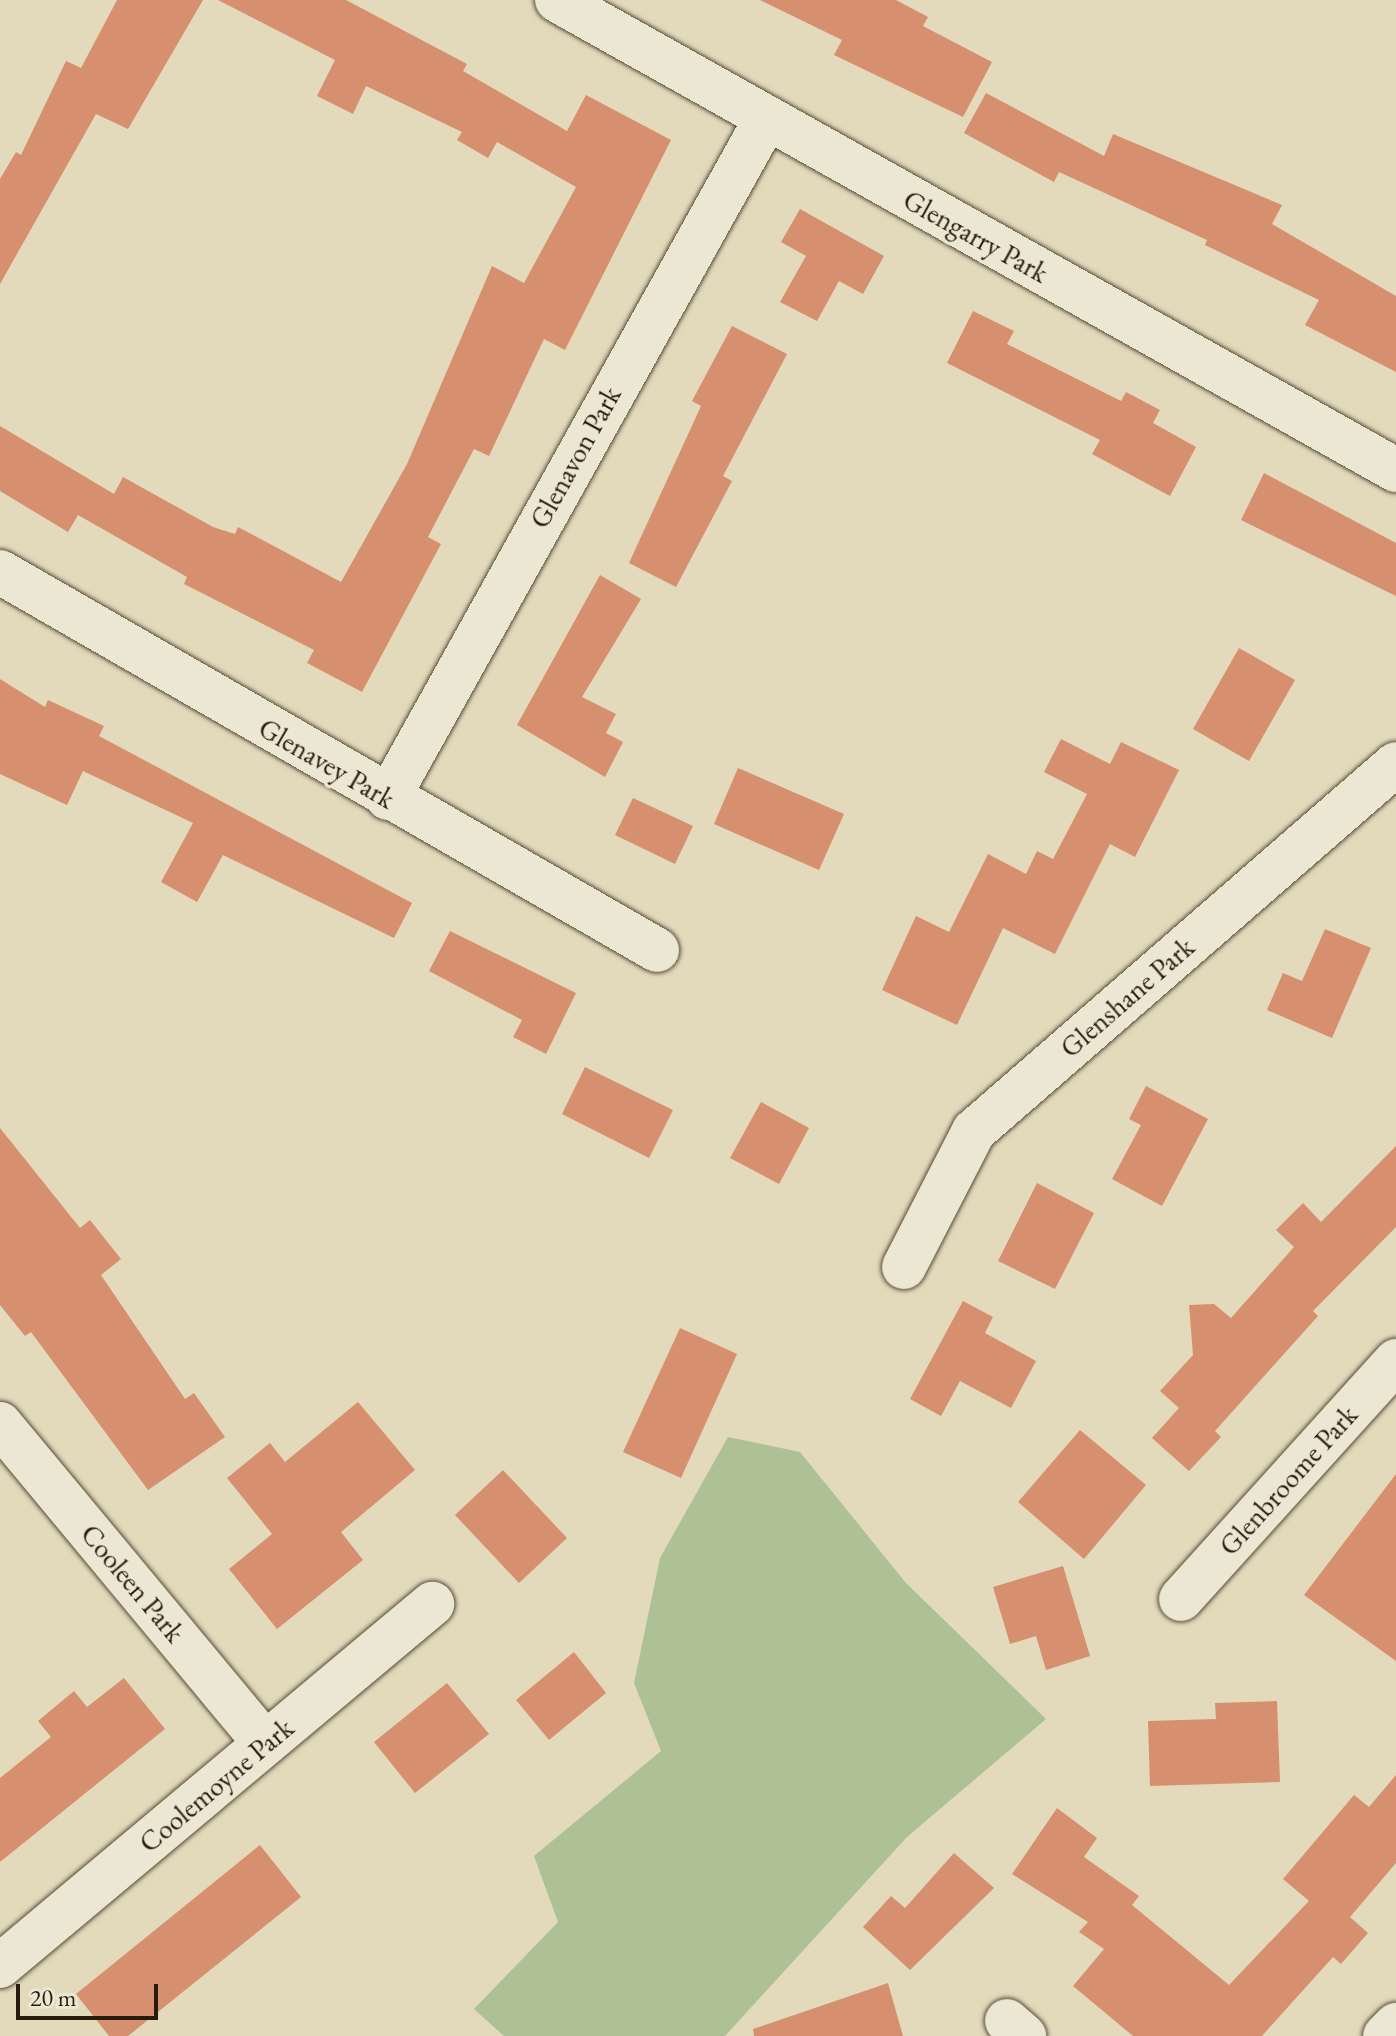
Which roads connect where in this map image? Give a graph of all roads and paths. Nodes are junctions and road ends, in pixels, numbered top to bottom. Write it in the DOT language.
graph roads {
  1 [pos="557,0"];
  2 [pos="766,119"];
  3 [pos="1396,470"];
  4 [pos="0,572"];
  5 [pos="1396,764"];
  6 [pos="388,798"];
  7 [pos="657,950"];
  8 [pos="904,1267"];
  9 [pos="1396,1361"];
  10 [pos="0,1424"];
  11 [pos="1181,1599"];
  12 [pos="432,1604"];
  13 [pos="265,1743"];
  14 [pos="0,1966"];
  15 [pos="1396,2025"];
  16 [pos="1385,2036"];
  1 -- 2 [label="street, Glengarry Park"];
  2 -- 3 [label="street, Glengarry Park"];
  2 -- 6 [label="street, Glenavon Park"];
  4 -- 6 [label="street, Glenavey Park"];
  5 -- 8 [label="street, Glenshane Park"];
  6 -- 7 [label="street, Glenavey Park"];
  9 -- 11 [label="street, Glenbroome Park"];
  10 -- 13 [label="street, Cooleen Park"];
  12 -- 13 [label="street, Coolemoyne Park"];
  13 -- 14 [label="street, Coolemoyne Park"];
  15 -- 16 [label="street"];
}
